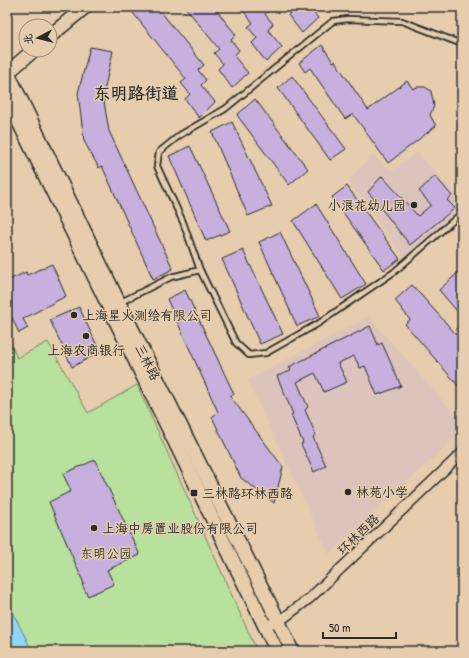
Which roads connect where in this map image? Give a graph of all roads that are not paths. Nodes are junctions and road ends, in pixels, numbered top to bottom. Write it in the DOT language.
graph roads {
  1 [pos="85,7"];
  2 [pos="58,29"];
  3 [pos="462,44"];
  4 [pos="24,58"];
  5 [pos="7,72"];
  6 [pos="7,98"];
  7 [pos="462,213"];
  8 [pos="200,270"];
  9 [pos="119,303"];
  10 [pos="462,453"];
  11 [pos="278,620"];
  12 [pos="266,626"];
  13 [pos="277,651"];
  14 [pos="292,651"];
  1 -- 2 [label="main road"];
  3 -- 8 [label="lane"];
  4 -- 5 [label="main road"];
  5 -- 9 [label="main road, 三林路"];
  6 -- 12 [label="main road, 三林路"];
  7 -- 8 [label="lane"];
  8 -- 9 [label="lane"];
  9 -- 11 [label="main road, 三林路"];
  10 -- 11 [label="street, 环林西路"];
  11 -- 12 [label="street, 环林西路"];
  11 -- 14 [label="main road, 三林路"];
  12 -- 13 [label="main road, 三林路"];
}
